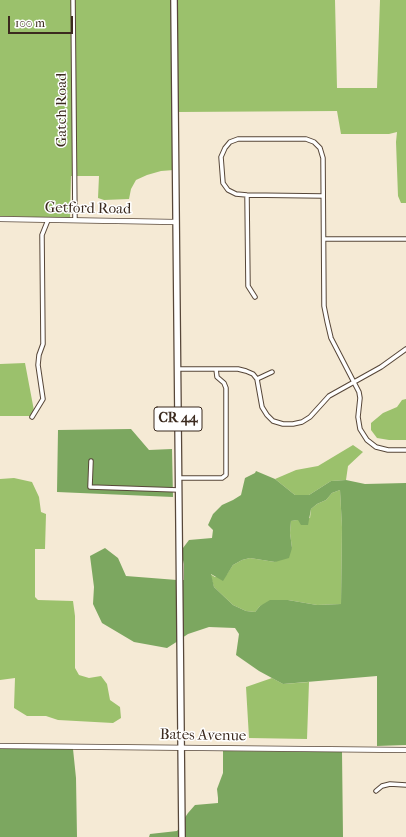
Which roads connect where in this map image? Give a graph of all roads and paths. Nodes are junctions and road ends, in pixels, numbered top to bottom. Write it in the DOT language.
graph roads {
  1 [pos="73,0"];
  2 [pos="174,0"];
  3 [pos="247,195"];
  4 [pos="323,196"];
  5 [pos="0,219"];
  6 [pos="48,220"];
  7 [pos="75,220"];
  8 [pos="176,222"];
  9 [pos="324,239"];
  10 [pos="406,239"];
  11 [pos="255,297"];
  12 [pos="406,349"];
  13 [pos="178,369"];
  14 [pos="216,369"];
  15 [pos="272,372"];
  16 [pos="257,379"];
  17 [pos="355,382"];
  18 [pos="32,417"];
  19 [pos="406,450"];
  20 [pos="91,461"];
  21 [pos="179,478"];
  22 [pos="179,490"];
  23 [pos="0,746"];
  24 [pos="182,748"];
  25 [pos="406,750"];
  26 [pos="406,785"];
  27 [pos="376,791"];
  28 [pos="182,837"];
  1 -- 7 [label="street, Gatch Road"];
  2 -- 8 [label="main road, CR 44"];
  3 -- 4 [label="street"];
  3 -- 4 [label="street"];
  3 -- 11 [label="street"];
  4 -- 9 [label="street"];
  5 -- 6 [label="street, Getford Road"];
  6 -- 7 [label="street, Getford Road"];
  6 -- 18 [label="street"];
  7 -- 8 [label="street, Getford Road"];
  8 -- 13 [label="main road, CR 44"];
  9 -- 10 [label="street"];
  9 -- 17 [label="street"];
  12 -- 17 [label="street"];
  13 -- 14 [label="street"];
  13 -- 21 [label="main road, CR 44"];
  14 -- 16 [label="street"];
  14 -- 21 [label="street"];
  15 -- 16 [label="street"];
  16 -- 17 [label="street"];
  17 -- 19 [label="street"];
  20 -- 22 [label="street"];
  21 -- 22 [label="main road, CR 44"];
  22 -- 24 [label="main road, CR 44"];
  23 -- 24 [label="street, Bates Avenue"];
  24 -- 25 [label="street, Bates Avenue"];
  24 -- 28 [label="main road, CR 44"];
  26 -- 27 [label="street"];
}
